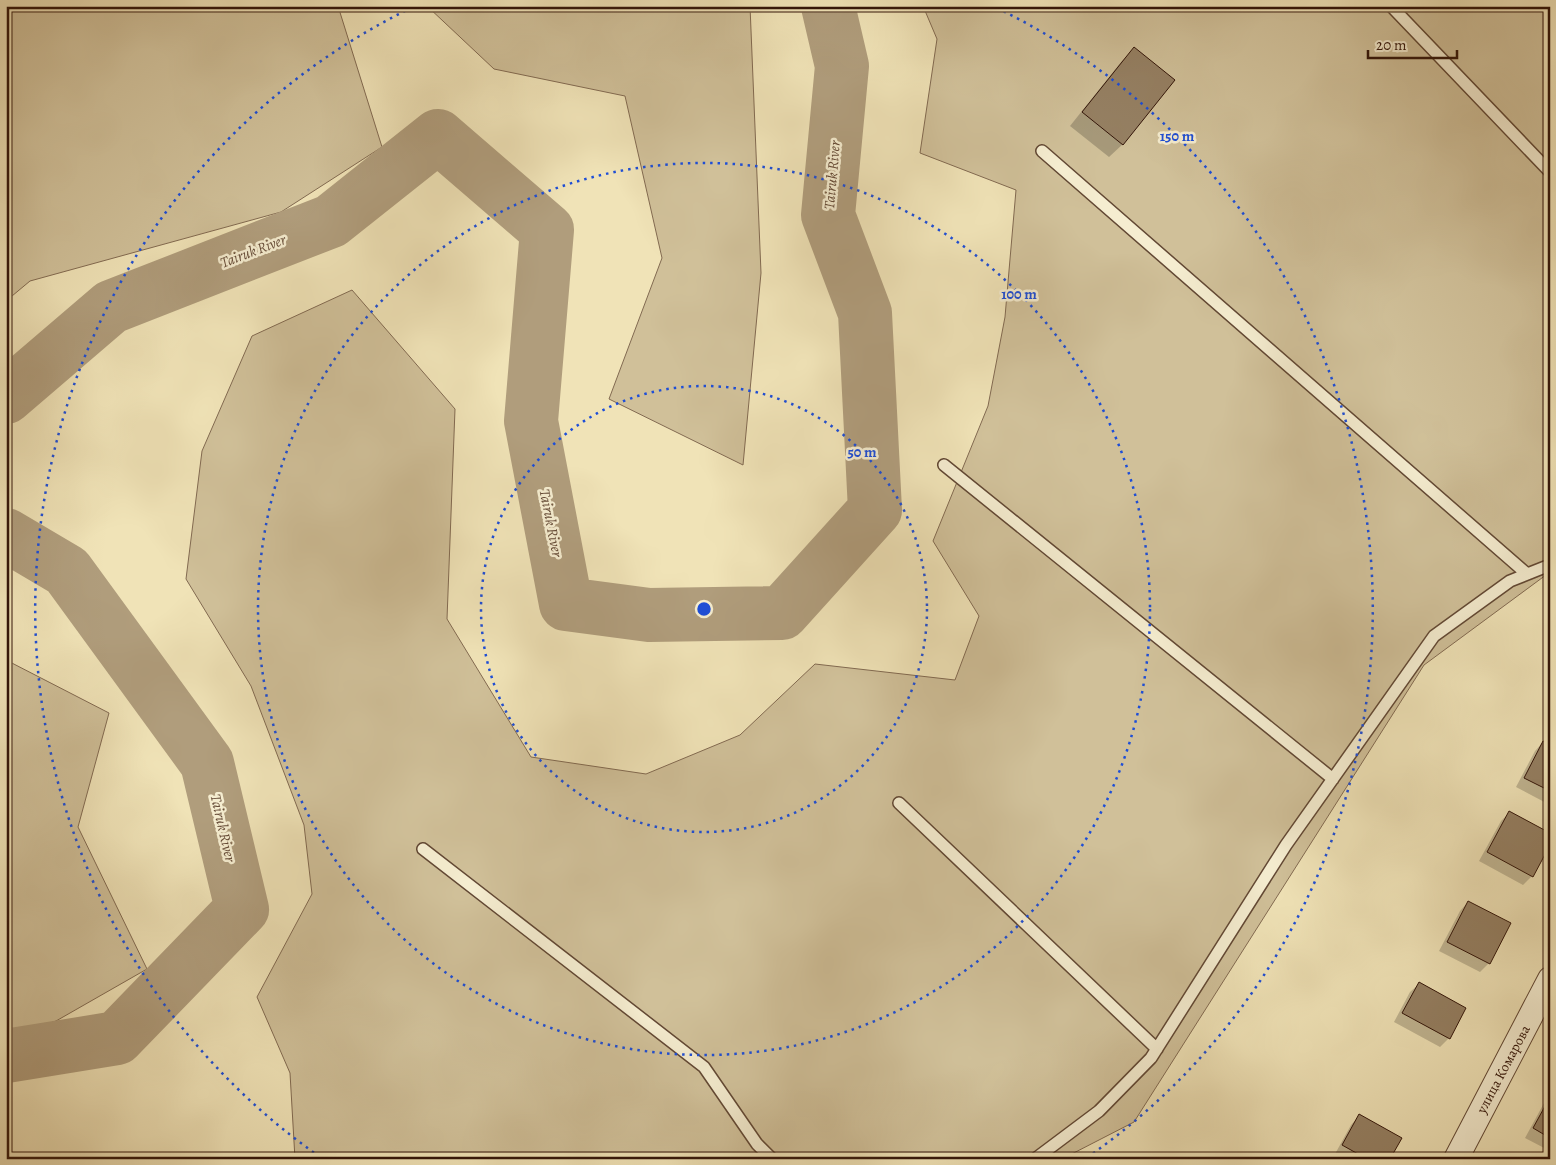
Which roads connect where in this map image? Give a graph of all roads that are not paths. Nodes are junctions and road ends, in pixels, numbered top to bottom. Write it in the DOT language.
graph roads {
  1 [pos="1391,6"];
  2 [pos="1042,151"];
  3 [pos="1550,172"];
  4 [pos="944,466"];
  5 [pos="1550,565"];
  6 [pos="1527,574"];
  7 [pos="1332,779"];
  8 [pos="899,803"];
  9 [pos="423,849"];
  10 [pos="1550,979"];
  11 [pos="1157,1049"];
  12 [pos="772,1159"];
  13 [pos="1035,1159"];
  14 [pos="1456,1159"];
  1 -- 3 [label="lane"];
  2 -- 6 [label="lane"];
  4 -- 7 [label="lane"];
  5 -- 6 [label="lane"];
  6 -- 7 [label="lane"];
  7 -- 11 [label="lane"];
  8 -- 11 [label="lane"];
  9 -- 12 [label="lane"];
  10 -- 14 [label="street, улица Комарова"];
  11 -- 13 [label="lane"];
}
